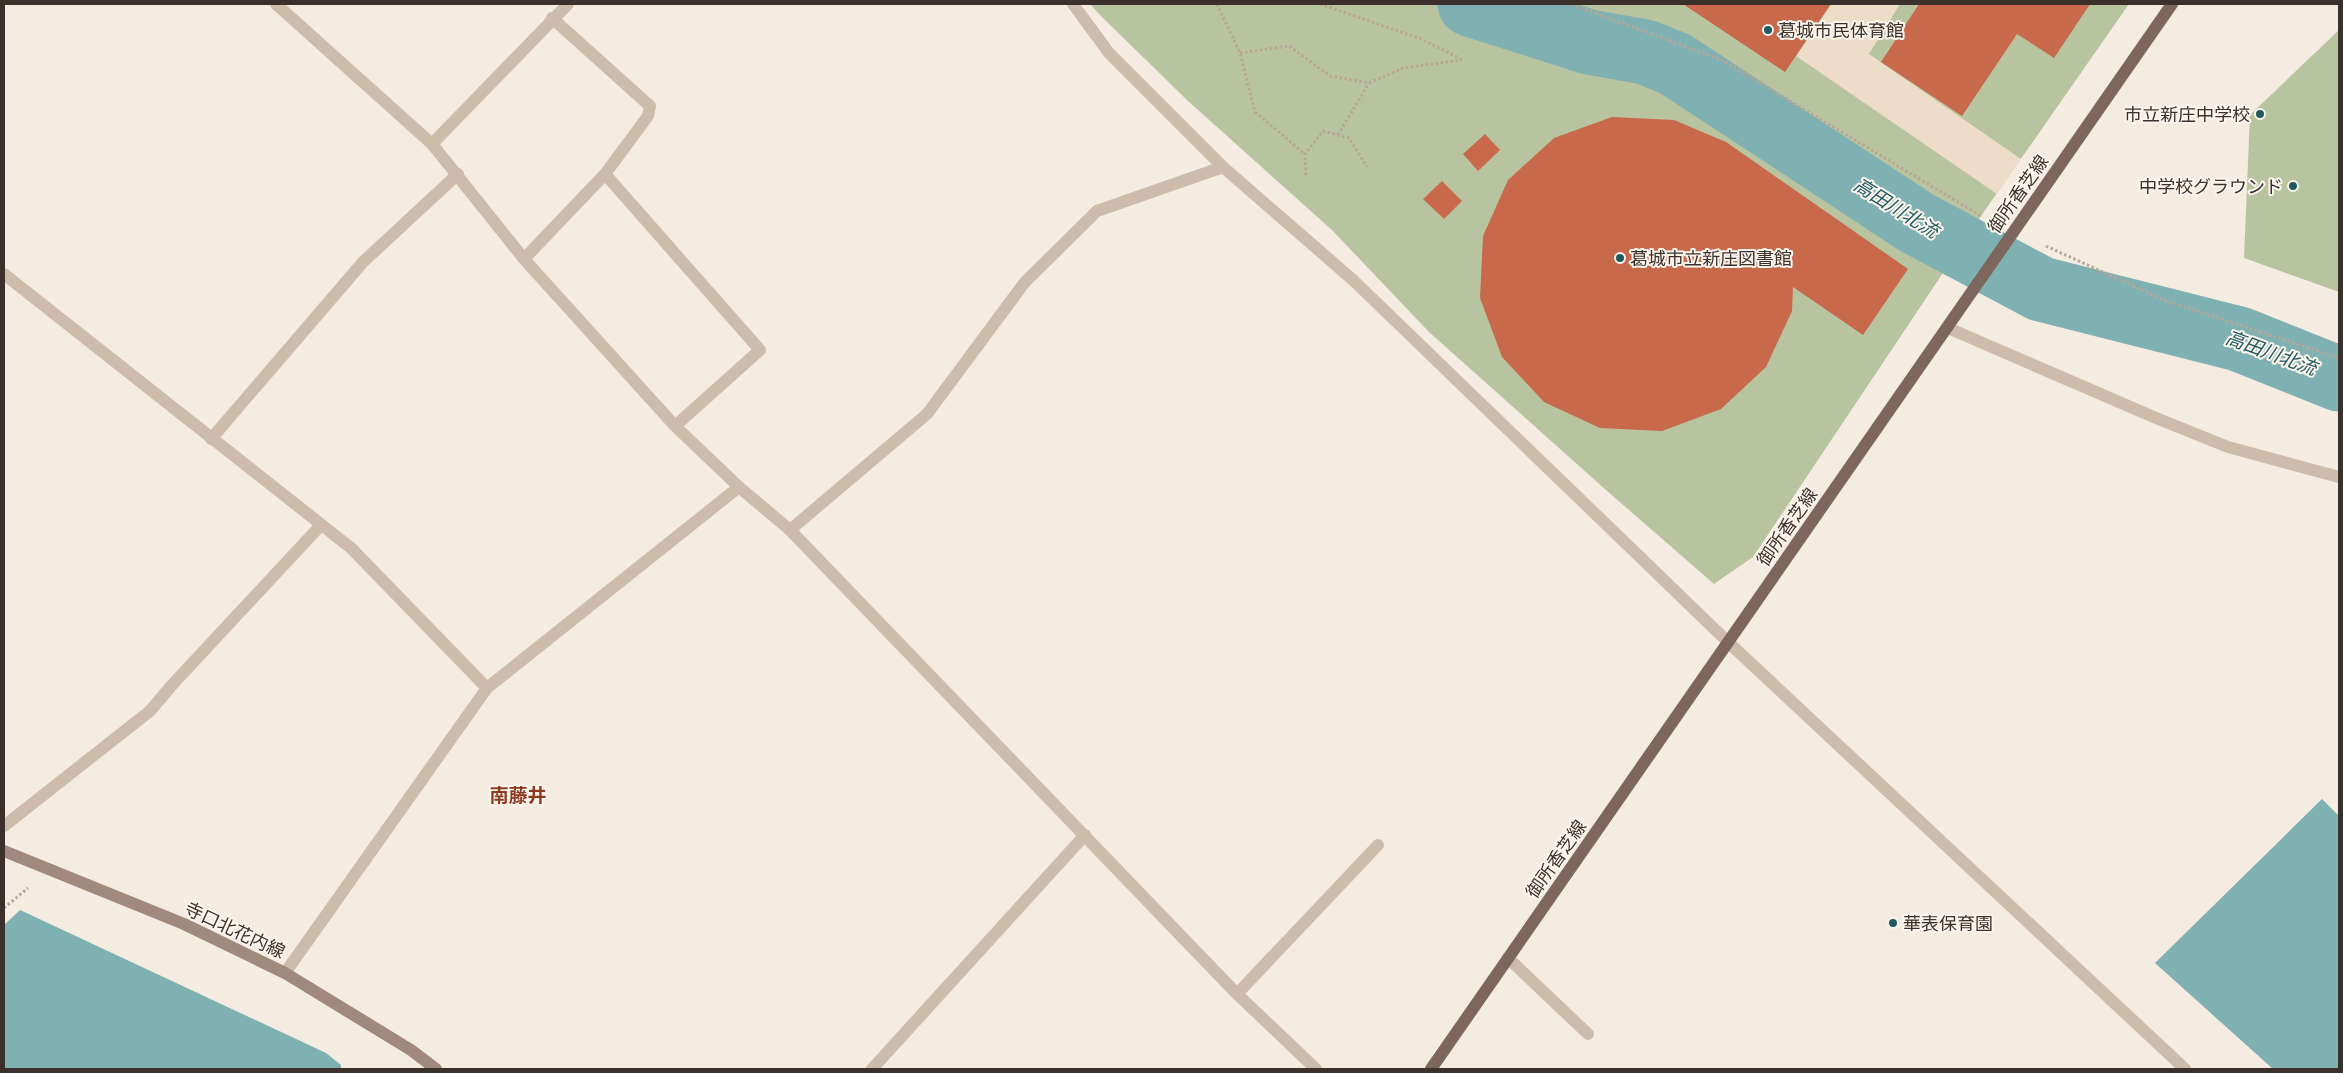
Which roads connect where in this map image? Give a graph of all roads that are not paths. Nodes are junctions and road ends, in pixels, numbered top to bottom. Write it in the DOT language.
graph roads {
  1 [pos="276,4"];
  2 [pos="568,4"];
  3 [pos="1073,4"];
  4 [pos="2172,4"];
  5 [pos="552,18"];
  6 [pos="432,144"];
  7 [pos="1223,167"];
  8 [pos="458,174"];
  9 [pos="605,174"];
  10 [pos="524,259"];
  11 [pos="4,274"];
  12 [pos="1948,328"];
  13 [pos="674,426"];
  14 [pos="211,440"];
  15 [pos="2339,477"];
  16 [pos="739,487"];
  17 [pos="321,525"];
  18 [pos="790,530"];
  19 [pos="1728,642"];
  20 [pos="487,688"];
  21 [pos="4,826"];
  22 [pos="1084,835"];
  23 [pos="1378,845"];
  24 [pos="4,851"];
  25 [pos="1508,958"];
  26 [pos="285,973"];
  27 [pos="1237,994"];
  28 [pos="1588,1034"];
  29 [pos="436,1069"];
  30 [pos="872,1069"];
  31 [pos="1316,1069"];
  32 [pos="1431,1069"];
  33 [pos="2185,1069"];
  1 -- 6 [label="street"];
  2 -- 5 [label="street"];
  3 -- 7 [label="street"];
  4 -- 12 [label="main road, 御所香芝線"];
  5 -- 6 [label="street"];
  5 -- 9 [label="street"];
  6 -- 8 [label="street"];
  7 -- 18 [label="street"];
  7 -- 19 [label="street"];
  8 -- 10 [label="street"];
  8 -- 14 [label="street"];
  9 -- 10 [label="street"];
  9 -- 13 [label="street"];
  10 -- 13 [label="street"];
  11 -- 14 [label="street"];
  12 -- 15 [label="street"];
  12 -- 19 [label="main road, 御所香芝線"];
  13 -- 16 [label="street"];
  14 -- 17 [label="street"];
  16 -- 18 [label="street"];
  16 -- 20 [label="street"];
  17 -- 20 [label="street"];
  17 -- 21 [label="street"];
  18 -- 22 [label="street"];
  19 -- 25 [label="main road, 御所香芝線"];
  19 -- 33 [label="street"];
  20 -- 26 [label="street"];
  22 -- 27 [label="street"];
  22 -- 30 [label="street"];
  23 -- 27 [label="street"];
  24 -- 26 [label="main road, 寺口北花内線"];
  25 -- 28 [label="street"];
  25 -- 32 [label="main road, 御所香芝線"];
  26 -- 29 [label="main road, 寺口北花内線"];
  27 -- 31 [label="street"];
}
